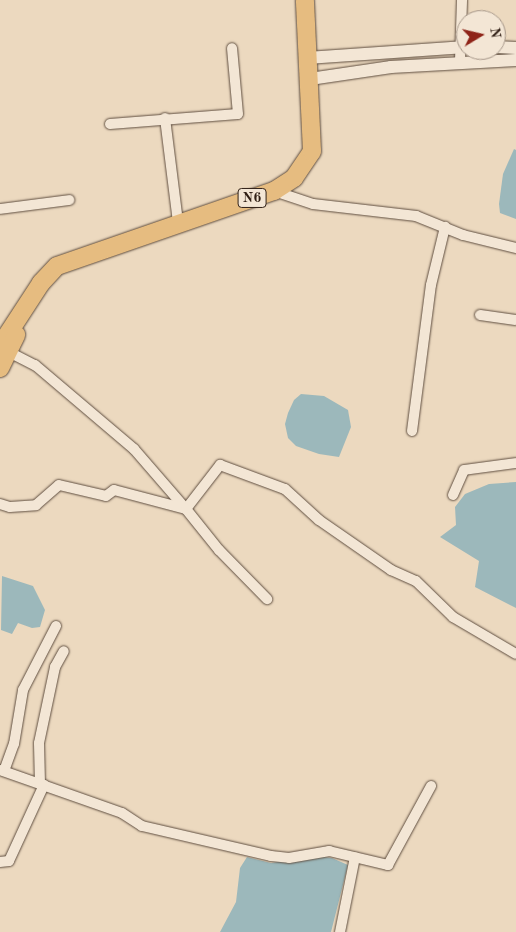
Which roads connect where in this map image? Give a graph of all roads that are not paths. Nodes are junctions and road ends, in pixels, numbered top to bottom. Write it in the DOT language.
graph roads {
  1 [pos="305,0"];
  2 [pos="456,47"];
  3 [pos="232,48"];
  4 [pos="307,58"];
  5 [pos="516,60"];
  6 [pos="460,61"];
  7 [pos="310,79"];
  8 [pos="165,118"];
  9 [pos="110,124"];
  10 [pos="274,191"];
  11 [pos="69,200"];
  12 [pos="0,209"];
  13 [pos="178,222"];
  14 [pos="445,227"];
  15 [pos="516,248"];
  16 [pos="480,315"];
  17 [pos="516,320"];
  18 [pos="2,351"];
  19 [pos="412,431"];
  20 [pos="516,463"];
  21 [pos="452,495"];
  22 [pos="0,504"];
  23 [pos="186,509"];
  24 [pos="267,599"];
  25 [pos="56,626"];
  26 [pos="64,651"];
  27 [pos="516,654"];
  28 [pos="2,770"];
  29 [pos="42,785"];
  30 [pos="431,786"];
  31 [pos="356,857"];
  32 [pos="0,862"];
  33 [pos="340,932"];
  1 -- 4 [label="highway, N6"];
  2 -- 4 [label="street"];
  3 -- 8 [label="street"];
  4 -- 7 [label="highway, N6"];
  5 -- 6 [label="street"];
  6 -- 7 [label="street"];
  7 -- 10 [label="highway, N6"];
  8 -- 9 [label="street"];
  8 -- 13 [label="street"];
  10 -- 13 [label="highway, N6"];
  10 -- 14 [label="street"];
  11 -- 12 [label="street"];
  13 -- 18 [label="highway, N6"];
  14 -- 15 [label="street"];
  14 -- 19 [label="street"];
  16 -- 17 [label="street"];
  18 -- 23 [label="street"];
  20 -- 21 [label="street"];
  22 -- 23 [label="street"];
  23 -- 24 [label="street"];
  23 -- 27 [label="street"];
  25 -- 28 [label="street"];
  26 -- 29 [label="street"];
  28 -- 29 [label="street"];
  29 -- 31 [label="street"];
  29 -- 32 [label="street"];
  30 -- 31 [label="street"];
  31 -- 33 [label="street"];
}
